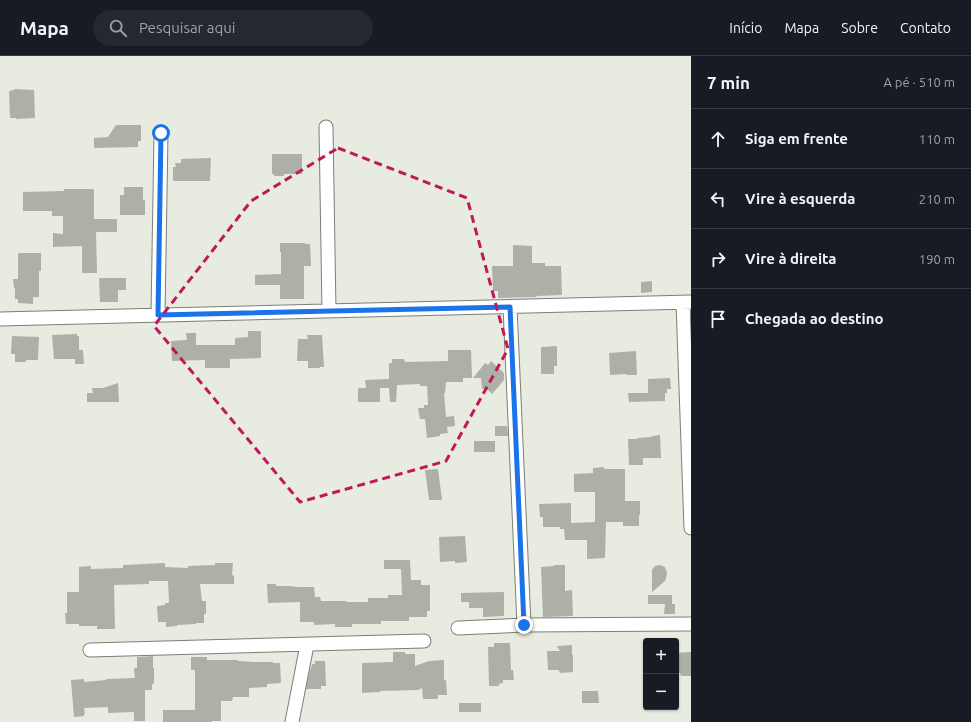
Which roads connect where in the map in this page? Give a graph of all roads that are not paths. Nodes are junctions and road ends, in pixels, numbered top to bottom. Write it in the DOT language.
graph roads {
  1 [pos="326,127"];
  2 [pos="161,133"];
  3 [pos="687,303"];
  4 [pos="510,307"];
  5 [pos="329,311"];
  6 [pos="158,315"];
  7 [pos="0,319"];
  8 [pos="691,528"];
  9 [pos="691,624"];
  10 [pos="524,625"];
  11 [pos="458,628"];
  12 [pos="424,641"];
  13 [pos="307,645"];
  14 [pos="90,650"];
  15 [pos="292,722"];
  1 -- 5 [label="street"];
  2 -- 6 [label="street"];
  3 -- 4 [label="street"];
  3 -- 8 [label="street"];
  4 -- 5 [label="street"];
  4 -- 10 [label="street"];
  5 -- 6 [label="street"];
  6 -- 7 [label="street"];
  9 -- 10 [label="street"];
  10 -- 11 [label="street"];
  12 -- 13 [label="street"];
  13 -- 14 [label="street"];
  13 -- 15 [label="street"];
}
